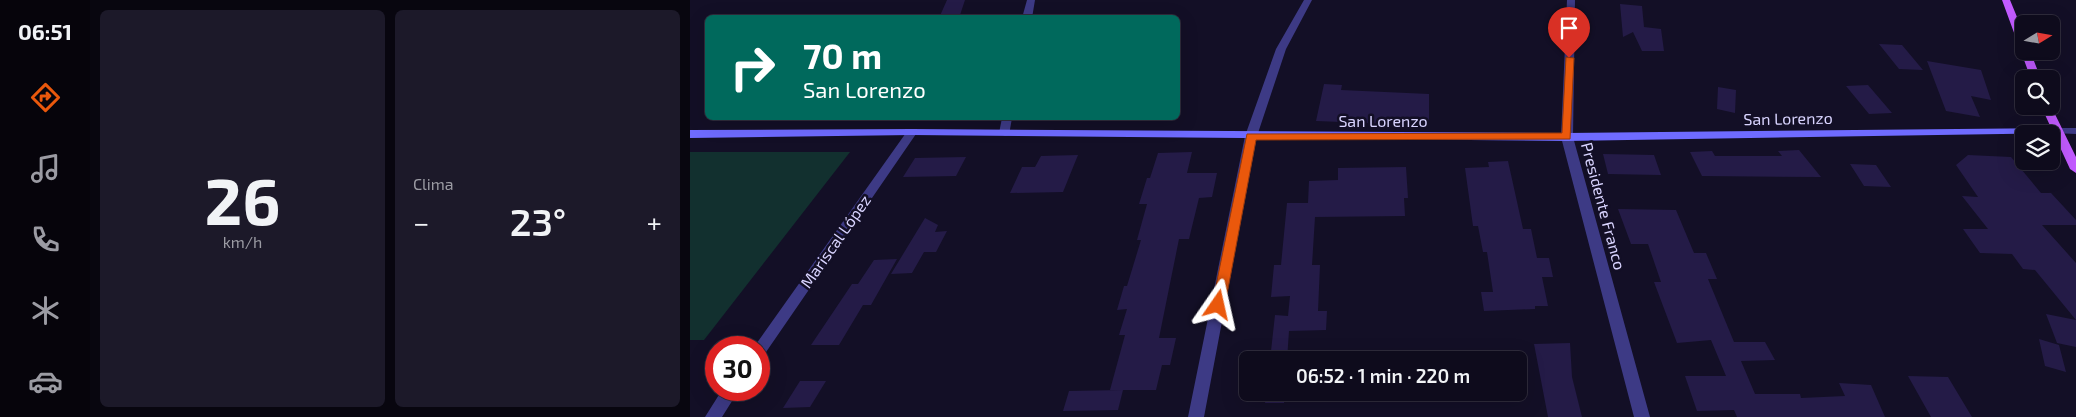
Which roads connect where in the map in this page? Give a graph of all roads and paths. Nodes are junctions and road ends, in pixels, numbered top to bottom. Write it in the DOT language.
graph roads {
  1 [pos="1031,0"];
  2 [pos="1308,0"];
  3 [pos="1571,0"];
  4 [pos="2006,0"];
  5 [pos="1028,15"];
  6 [pos="2015,24"];
  7 [pos="1007,120"];
  8 [pos="2060,131"];
  9 [pos="2076,131"];
  10 [pos="912,132"];
  11 [pos="2015,132"];
  12 [pos="1005,133"];
  13 [pos="690,134"];
  14 [pos="1251,136"];
  15 [pos="1567,137"];
  16 [pos="2060,137"];
  17 [pos="2076,169"];
  18 [pos="769,336"];
  19 [pos="724,401"];
  20 [pos="713,417"];
  21 [pos="1196,417"];
  22 [pos="1642,417"];
  1 -- 5 [label="street"];
  2 -- 14 [label="street"];
  3 -- 15 [label="street, Presidente Franco"];
  4 -- 6 [label="main road"];
  7 -- 12 [label="street"];
  8 -- 9 [label="street, San Lorenzo"];
  10 -- 12 [label="street, San Lorenzo"];
  10 -- 13 [label="street, San Lorenzo"];
  10 -- 18 [label="street, Mariscal López"];
  11 -- 15 [label="street, San Lorenzo"];
  12 -- 14 [label="street, San Lorenzo"];
  14 -- 15 [label="street, San Lorenzo"];
  14 -- 21 [label="street"];
  15 -- 22 [label="street, Presidente Franco"];
  16 -- 17 [label="main road"];
  19 -- 20 [label="street"];
}
